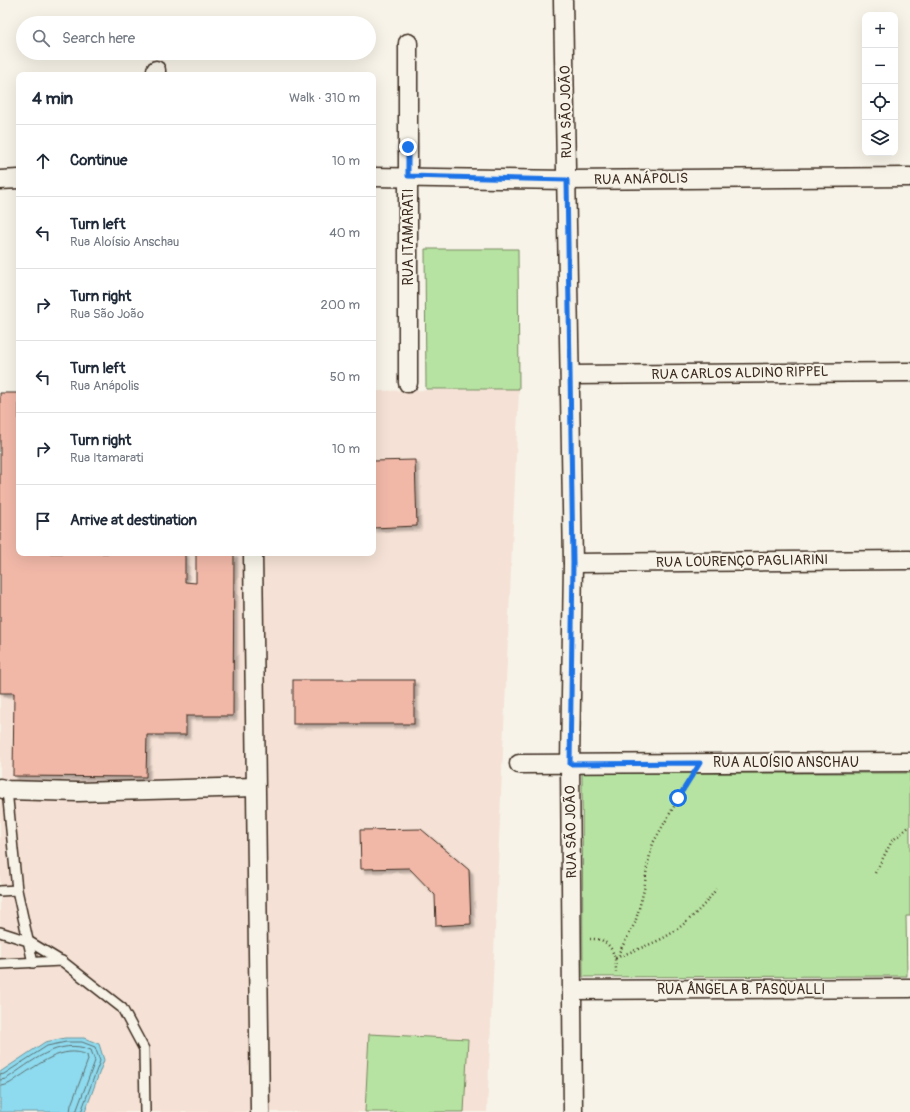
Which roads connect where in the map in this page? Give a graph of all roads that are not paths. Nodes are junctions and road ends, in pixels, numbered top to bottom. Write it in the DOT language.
graph roads {
  1 [pos="563,0"];
  2 [pos="408,42"];
  3 [pos="408,176"];
  4 [pos="376,177"];
  5 [pos="910,177"];
  6 [pos="0,180"];
  7 [pos="16,180"];
  8 [pos="567,180"];
  9 [pos="910,372"];
  10 [pos="570,375"];
  11 [pos="408,383"];
  12 [pos="253,556"];
  13 [pos="910,560"];
  14 [pos="573,563"];
  15 [pos="910,762"];
  16 [pos="519,764"];
  17 [pos="570,764"];
  18 [pos="255,787"];
  19 [pos="3,789"];
  20 [pos="17,890"];
  21 [pos="0,891"];
  22 [pos="0,932"];
  23 [pos="28,941"];
  24 [pos="62,961"];
  25 [pos="33,963"];
  26 [pos="0,964"];
  27 [pos="910,988"];
  28 [pos="572,990"];
  29 [pos="145,1112"];
  30 [pos="260,1112"];
  31 [pos="573,1112"];
  1 -- 8 [label="street, RUA SÃO JOÃO"];
  2 -- 3 [label="street, RUA ITAMARATI"];
  3 -- 4 [label="street, RUA ANÁPOLIS"];
  3 -- 8 [label="street, RUA ANÁPOLIS"];
  3 -- 11 [label="street, RUA ITAMARATI"];
  5 -- 8 [label="street, RUA ANÁPOLIS"];
  6 -- 7 [label="street"];
  8 -- 10 [label="street, RUA SÃO JOÃO"];
  9 -- 10 [label="street, RUA CARLOS ALDINO RIPPEL"];
  10 -- 14 [label="street, RUA SÃO JOÃO"];
  12 -- 18 [label="street"];
  13 -- 14 [label="street, RUA LOURENÇO PAGLIARINI"];
  14 -- 17 [label="street, RUA SÃO JOÃO"];
  15 -- 17 [label="street, RUA ALOÍSIO ANSCHAU"];
  16 -- 17 [label="street, RUA ALOÍSIO ANSCHAU"];
  17 -- 28 [label="street, RUA SÃO JOÃO"];
  18 -- 19 [label="street"];
  18 -- 30 [label="street"];
  19 -- 20 [label="lane"];
  20 -- 21 [label="lane"];
  20 -- 23 [label="lane"];
  22 -- 23 [label="lane"];
  23 -- 24 [label="lane"];
  23 -- 25 [label="lane"];
  24 -- 25 [label="lane"];
  24 -- 29 [label="lane"];
  25 -- 26 [label="lane"];
  27 -- 28 [label="street, RUA ÂNGELA B. PASQUALLI"];
  28 -- 31 [label="street, RUA SÃO JOÃO"];
}
